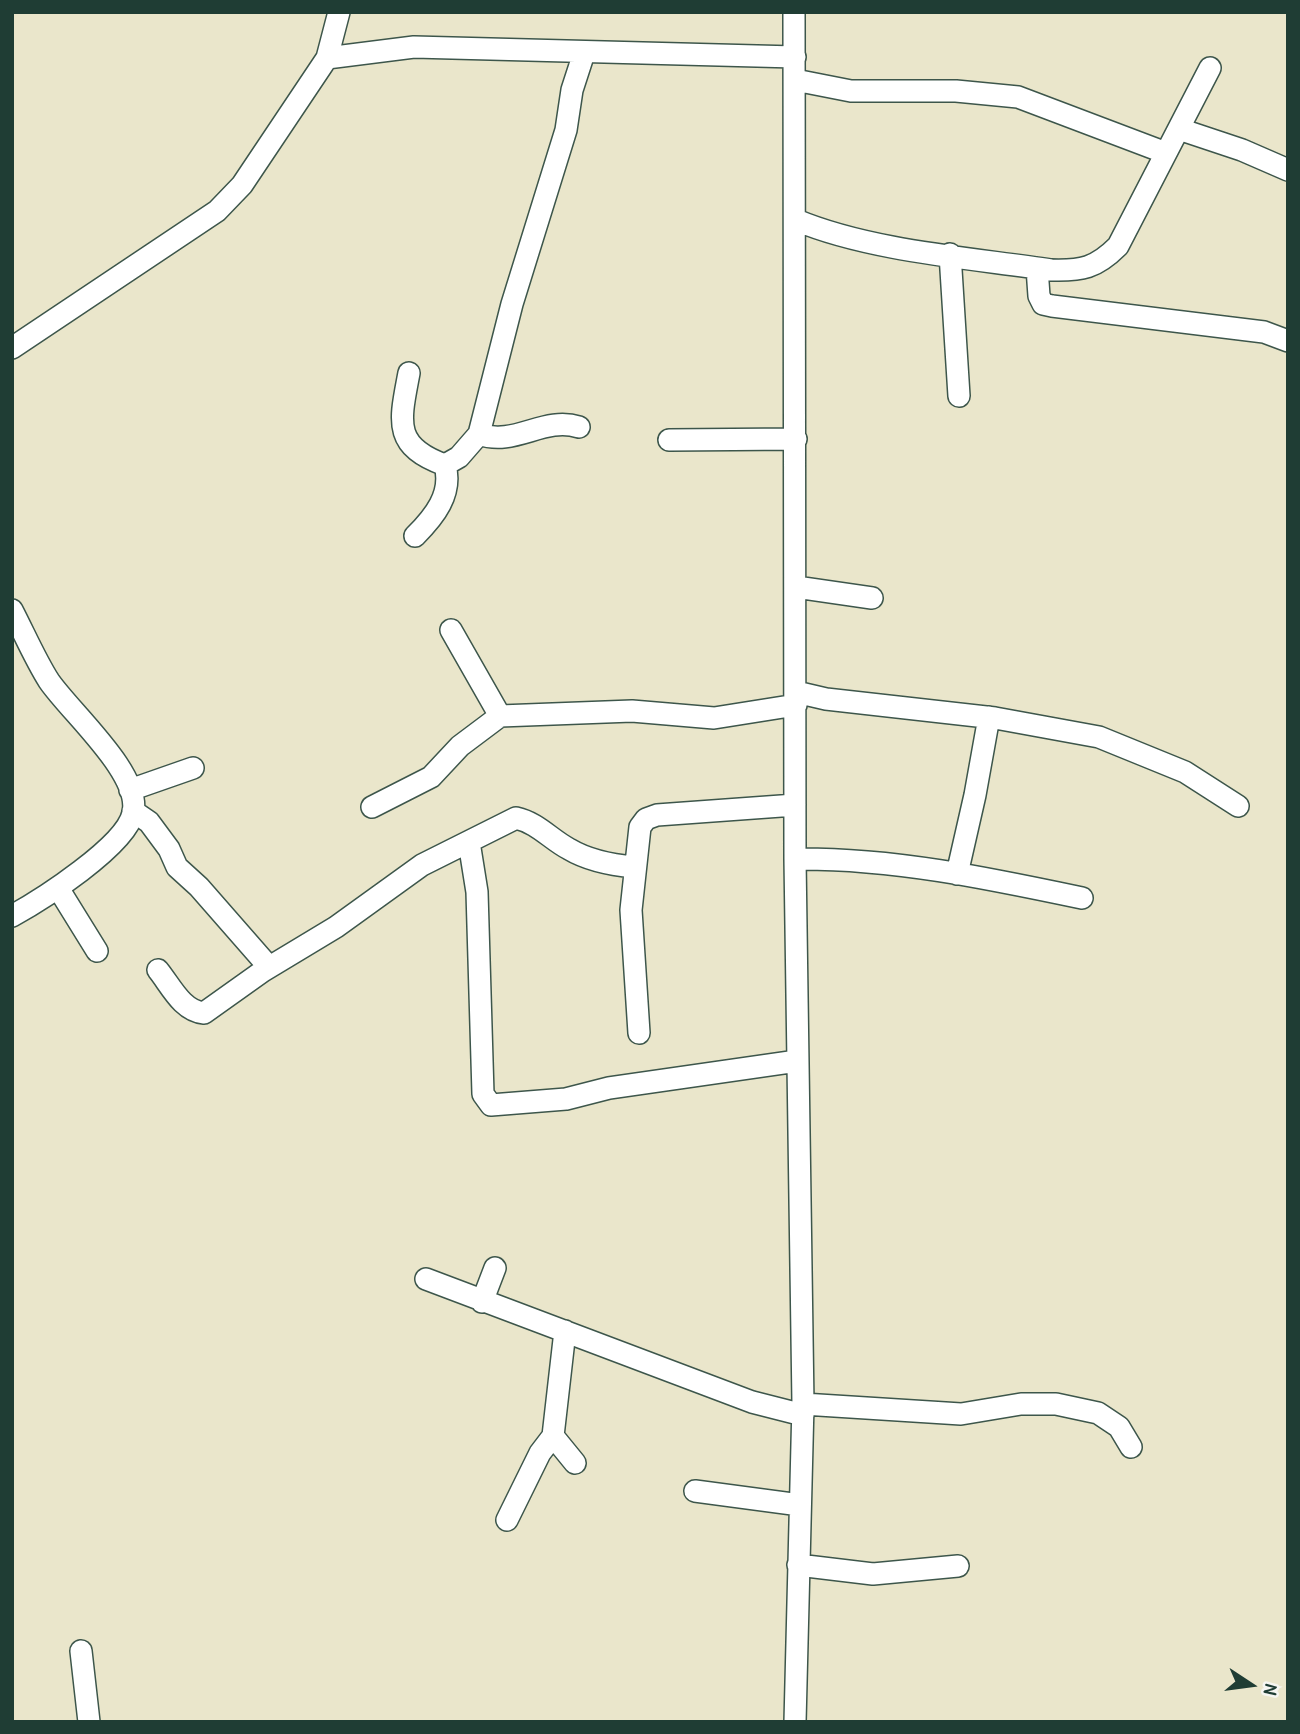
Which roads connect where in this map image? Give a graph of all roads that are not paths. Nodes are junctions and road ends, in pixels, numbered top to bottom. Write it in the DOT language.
graph roads {
  1 [pos="340,12"];
  2 [pos="794,12"];
  3 [pos="584,53"];
  4 [pos="795,57"];
  5 [pos="327,58"];
  6 [pos="1210,68"];
  7 [pos="795,80"];
  8 [pos="1179,129"];
  9 [pos="1166,153"];
  10 [pos="1288,170"];
  11 [pos="796,220"];
  12 [pos="823,231"];
  13 [pos="796,244"];
  14 [pos="950,254"];
  15 [pos="1037,268"];
  16 [pos="1288,341"];
  17 [pos="12,348"];
  18 [pos="409,373"];
  19 [pos="959,396"];
  20 [pos="579,428"];
  21 [pos="479,434"];
  22 [pos="796,439"];
  23 [pos="668,440"];
  24 [pos="445,465"];
  25 [pos="415,536"];
  26 [pos="796,587"];
  27 [pos="872,598"];
  28 [pos="12,610"];
  29 [pos="451,630"];
  30 [pos="796,699"];
  31 [pos="500,716"];
  32 [pos="989,717"];
  33 [pos="193,768"];
  34 [pos="132,801"];
  35 [pos="796,805"];
  36 [pos="1238,806"];
  37 [pos="372,807"];
  38 [pos="469,842"];
  39 [pos="795,859"];
  40 [pos="634,867"];
  41 [pos="957,874"];
  42 [pos="58,888"];
  43 [pos="1082,898"];
  44 [pos="12,916"];
  45 [pos="97,951"];
  46 [pos="269,967"];
  47 [pos="159,970"];
  48 [pos="639,1033"];
  49 [pos="797,1061"];
  50 [pos="495,1268"];
  51 [pos="426,1279"];
  52 [pos="482,1302"];
  53 [pos="565,1331"];
  54 [pos="803,1410"];
  55 [pos="553,1436"];
  56 [pos="1131,1447"];
  57 [pos="576,1463"];
  58 [pos="695,1491"];
  59 [pos="800,1505"];
  60 [pos="507,1520"];
  61 [pos="798,1565"];
  62 [pos="958,1566"];
  63 [pos="81,1651"];
  64 [pos="89,1722"];
  65 [pos="795,1722"];
  1 -- 5 [label="street"];
  2 -- 4 [label="street"];
  3 -- 4 [label="street"];
  3 -- 5 [label="street"];
  3 -- 21 [label="street"];
  4 -- 7 [label="street"];
  5 -- 17 [label="street"];
  6 -- 8 [label="street"];
  7 -- 9 [label="street"];
  7 -- 11 [label="street"];
  8 -- 9 [label="street"];
  8 -- 10 [label="street"];
  9 -- 15 [label="street"];
  11 -- 12 [label="street"];
  11 -- 13 [label="street"];
  12 -- 13 [label="street"];
  12 -- 14 [label="street"];
  13 -- 22 [label="street"];
  14 -- 15 [label="street"];
  14 -- 19 [label="street"];
  15 -- 16 [label="street"];
  18 -- 24 [label="street"];
  20 -- 21 [label="street"];
  21 -- 24 [label="street"];
  22 -- 23 [label="street"];
  22 -- 26 [label="street"];
  24 -- 25 [label="street"];
  26 -- 27 [label="street"];
  26 -- 30 [label="street"];
  28 -- 34 [label="street"];
  29 -- 31 [label="street"];
  30 -- 31 [label="street"];
  30 -- 32 [label="street"];
  30 -- 35 [label="street"];
  31 -- 37 [label="street"];
  32 -- 36 [label="street"];
  32 -- 41 [label="street"];
  33 -- 34 [label="street"];
  34 -- 42 [label="street"];
  34 -- 46 [label="street"];
  35 -- 39 [label="street"];
  35 -- 40 [label="street"];
  38 -- 40 [label="street"];
  38 -- 46 [label="street"];
  38 -- 49 [label="street"];
  39 -- 41 [label="street"];
  39 -- 49 [label="street"];
  40 -- 48 [label="street"];
  41 -- 43 [label="street"];
  42 -- 44 [label="street"];
  42 -- 45 [label="street"];
  46 -- 47 [label="street"];
  49 -- 54 [label="street"];
  50 -- 52 [label="street"];
  51 -- 52 [label="street"];
  52 -- 53 [label="street"];
  53 -- 54 [label="street"];
  53 -- 55 [label="street"];
  54 -- 56 [label="street"];
  54 -- 59 [label="street"];
  55 -- 57 [label="street"];
  55 -- 60 [label="street"];
  58 -- 59 [label="street"];
  59 -- 61 [label="street"];
  61 -- 62 [label="street"];
  61 -- 65 [label="street"];
  63 -- 64 [label="street"];
}
